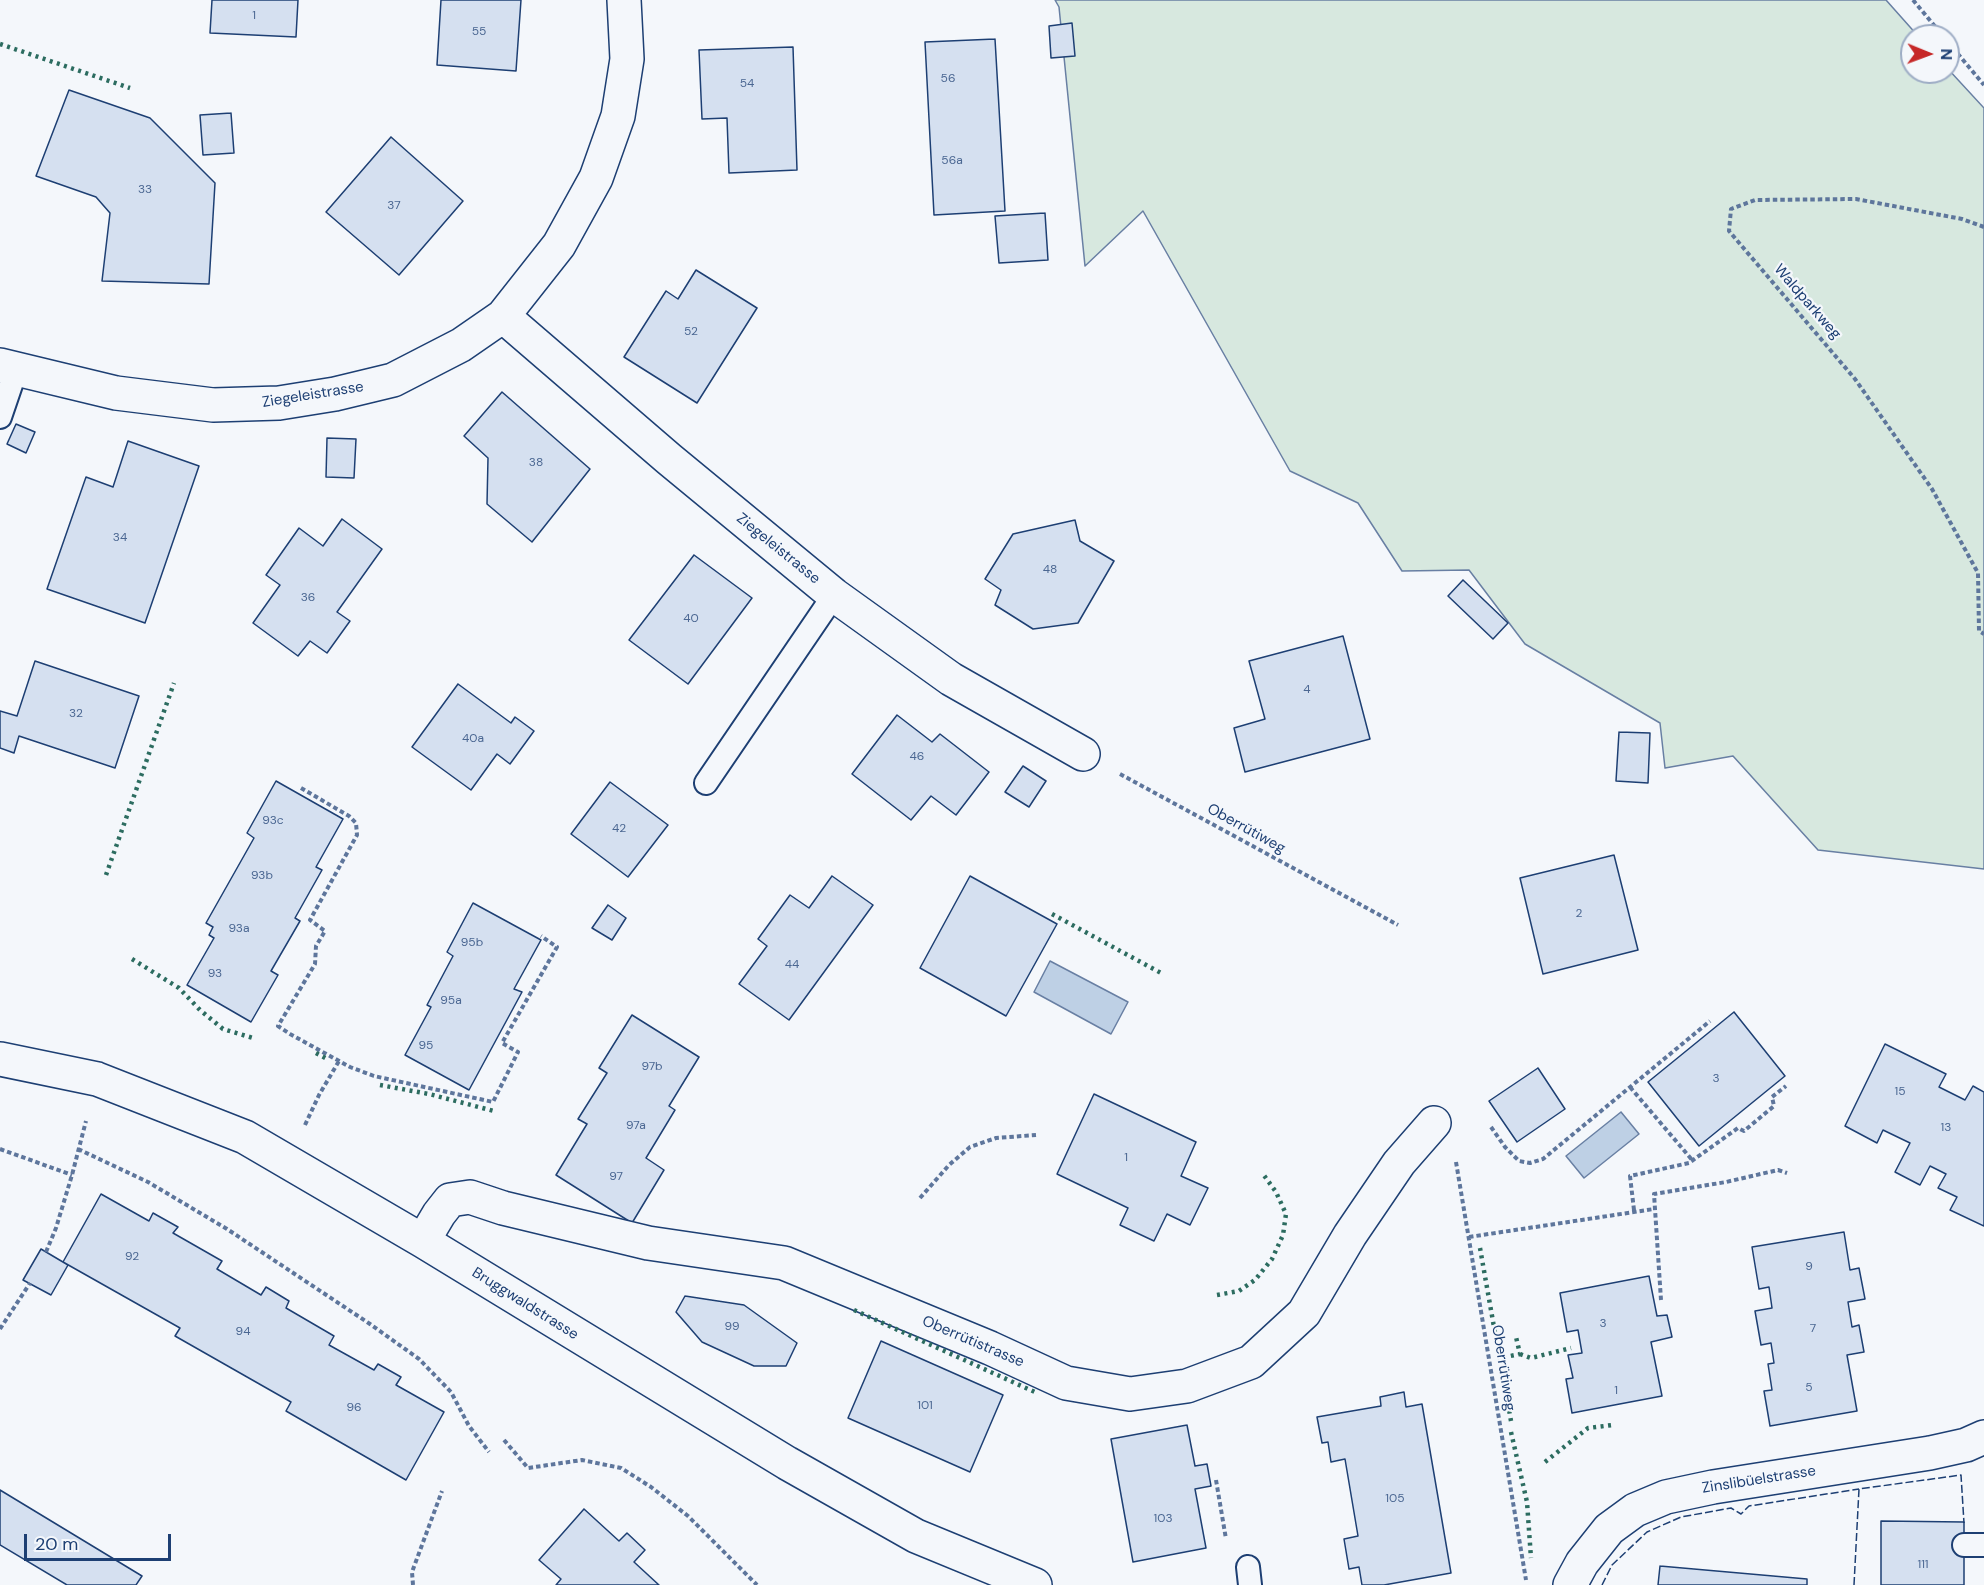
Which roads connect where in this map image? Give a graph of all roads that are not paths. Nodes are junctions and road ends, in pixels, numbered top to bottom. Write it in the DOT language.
graph roads {
  1 [pos="628,1"];
  2 [pos="502,316"];
  3 [pos="8,368"];
  4 [pos="0,417"];
  5 [pos="834,595"];
  6 [pos="1083,754"];
  7 [pos="706,783"];
  8 [pos="0,1059"];
  9 [pos="1434,1123"];
  10 [pos="423,1241"];
  11 [pos="1984,1437"];
  12 [pos="1035,1585"];
  13 [pos="1570,1585"];
  1 -- 2 [label="street, Ziegeleistrasse"];
  2 -- 3 [label="street, Ziegeleistrasse"];
  2 -- 5 [label="street, Ziegeleistrasse"];
  3 -- 4 [label="lane"];
  5 -- 6 [label="street, Ziegeleistrasse"];
  5 -- 7 [label="lane, Ziegeleistrasse"];
  8 -- 10 [label="street, Bruggwaldstrasse"];
  9 -- 10 [label="street, Oberrütistrasse"];
  10 -- 12 [label="street, Bruggwaldstrasse"];
  11 -- 13 [label="street, Zinslibüelstrasse"];
}
